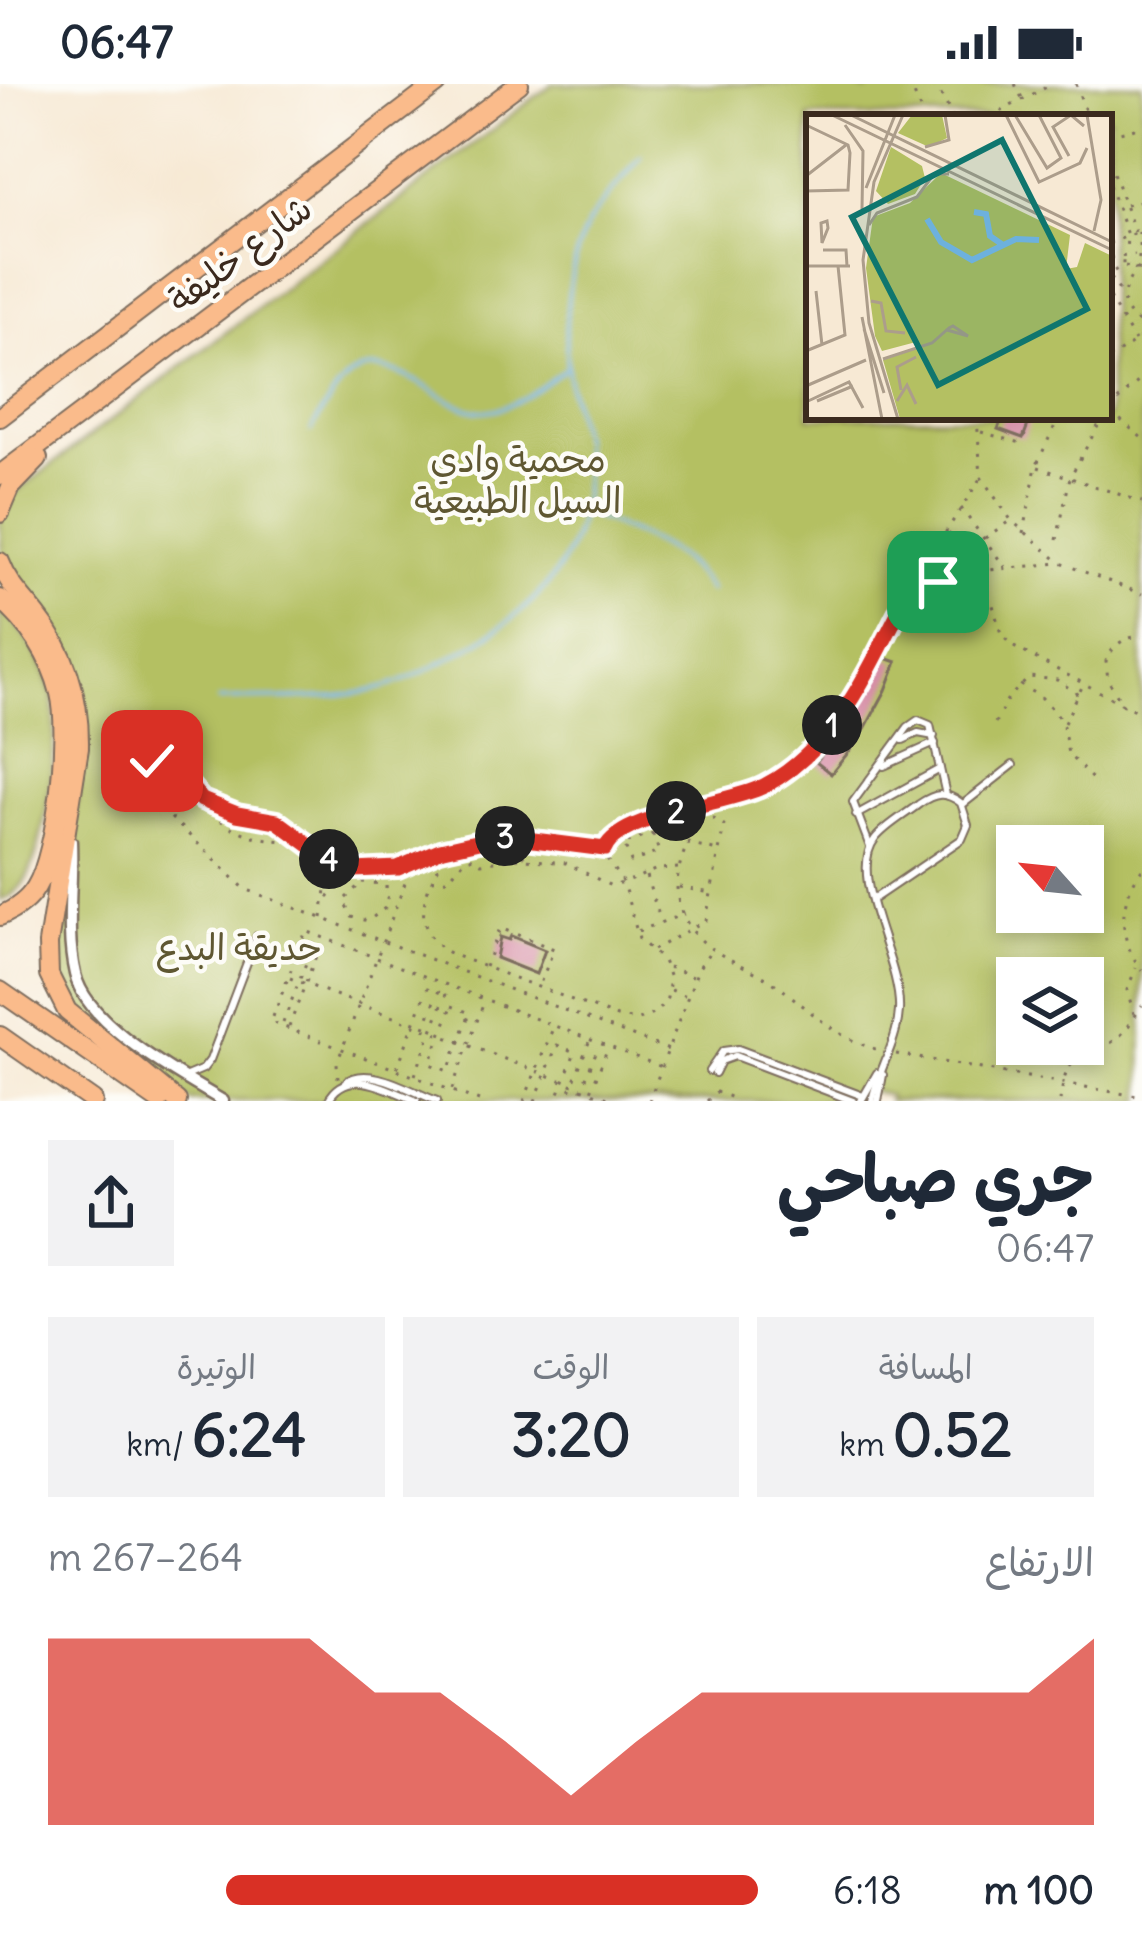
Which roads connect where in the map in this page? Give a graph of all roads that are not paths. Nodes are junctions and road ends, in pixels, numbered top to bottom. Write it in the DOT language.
graph roads {
  1 [pos="437,84"];
  2 [pos="518,84"];
  3 [pos="107,395"];
  4 [pos="0,417"];
  5 [pos="0,475"];
  6 [pos="0,513"];
  7 [pos="0,562"];
  8 [pos="0,599"];
  9 [pos="934,740"];
  10 [pos="1012,765"];
  11 [pos="880,767"];
  12 [pos="940,769"];
  13 [pos="946,795"];
  14 [pos="962,806"];
  15 [pos="69,812"];
  16 [pos="856,815"];
  17 [pos="870,847"];
  18 [pos="872,900"];
  19 [pos="0,916"];
  20 [pos="257,937"];
  21 [pos="0,991"];
  22 [pos="0,1036"];
  23 [pos="884,1065"];
  24 [pos="712,1072"];
  25 [pos="184,1077"];
  26 [pos="343,1083"];
  27 [pos="859,1099"];
  28 [pos="93,1101"];
  29 [pos="159,1101"];
  30 [pos="177,1101"];
  31 [pos="223,1101"];
  32 [pos="328,1101"];
  33 [pos="417,1101"];
  34 [pos="436,1101"];
  35 [pos="875,1101"];
  1 -- 4 [label="main road, شارع خليفة"];
  2 -- 3 [label="main road, شارع خليفة"];
  3 -- 5 [label="main road, شارع خليفة"];
  3 -- 6 [label="main road"];
  7 -- 15 [label="main road"];
  8 -- 19 [label="main road"];
  9 -- 11 [label="lane"];
  9 -- 11 [label="lane"];
  9 -- 12 [label="lane"];
  10 -- 14 [label="lane"];
  11 -- 16 [label="lane"];
  12 -- 13 [label="lane"];
  12 -- 16 [label="lane"];
  13 -- 14 [label="lane"];
  13 -- 17 [label="lane"];
  14 -- 18 [label="lane"];
  15 -- 25 [label="street"];
  15 -- 30 [label="main road"];
  16 -- 17 [label="lane"];
  17 -- 18 [label="lane"];
  18 -- 23 [label="lane"];
  20 -- 25 [label="lane"];
  21 -- 29 [label="main road"];
  22 -- 28 [label="main road"];
  23 -- 27 [label="lane"];
  23 -- 35 [label="lane"];
  24 -- 27 [label="lane"];
  25 -- 31 [label="street"];
  26 -- 32 [label="lane"];
  26 -- 33 [label="lane"];
  26 -- 34 [label="lane"];
}
